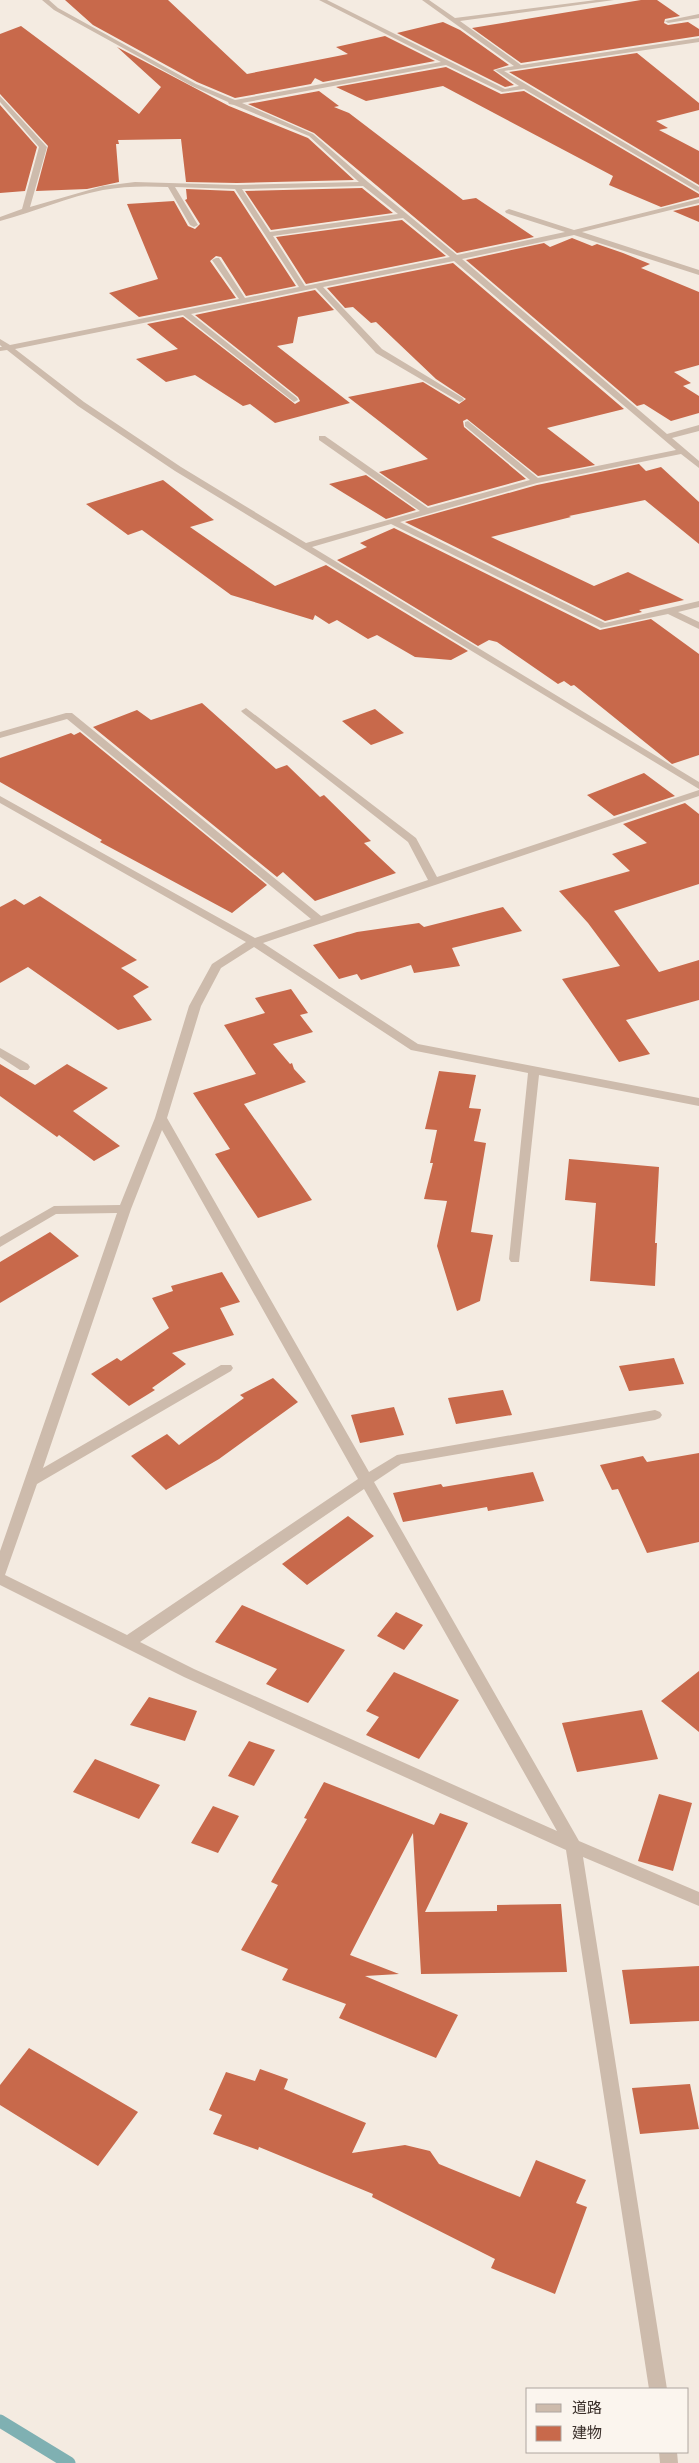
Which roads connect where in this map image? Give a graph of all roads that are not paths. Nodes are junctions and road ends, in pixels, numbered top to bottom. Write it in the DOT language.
graph roads {
  1 [pos="45,0"];
  2 [pos="322,0"];
  3 [pos="425,0"];
  4 [pos="611,0"];
  5 [pos="699,16"];
  6 [pos="456,20"];
  7 [pos="668,20"];
  8 [pos="699,40"];
  9 [pos="445,63"];
  10 [pos="520,66"];
  11 [pos="527,86"];
  12 [pos="0,98"];
  13 [pos="231,103"];
  14 [pos="365,184"];
  15 [pos="170,185"];
  16 [pos="237,187"];
  17 [pos="699,190"];
  18 [pos="699,201"];
  19 [pos="26,209"];
  20 [pos="509,211"];
  21 [pos="403,216"];
  22 [pos="0,219"];
  23 [pos="194,225"];
  24 [pos="575,232"];
  25 [pos="268,234"];
  26 [pos="456,258"];
  27 [pos="216,260"];
  28 [pos="699,272"];
  29 [pos="317,285"];
  30 [pos="303,288"];
  31 [pos="243,300"];
  32 [pos="184,312"];
  33 [pos="0,341"];
  34 [pos="4,349"];
  35 [pos="294,400"];
  36 [pos="460,400"];
  37 [pos="468,424"];
  38 [pos="699,428"];
  39 [pos="665,437"];
  40 [pos="322,438"];
  41 [pos="682,451"];
  42 [pos="699,465"];
  43 [pos="536,480"];
  44 [pos="426,511"];
  45 [pos="391,521"];
  46 [pos="304,546"];
  47 [pos="699,604"];
  48 [pos="669,611"];
  49 [pos="699,626"];
  50 [pos="246,711"];
  51 [pos="0,736"];
  52 [pos="699,786"];
  53 [pos="699,793"];
  54 [pos="0,799"];
  55 [pos="434,881"];
  56 [pos="319,920"];
  57 [pos="254,942"];
  58 [pos="0,1052"];
  59 [pos="24,1067"];
  60 [pos="534,1070"];
  61 [pos="699,1102"];
  62 [pos="161,1118"];
  63 [pos="125,1209"];
  64 [pos="0,1243"];
  65 [pos="515,1259"];
  66 [pos="226,1368"];
  67 [pos="655,1414"];
  68 [pos="366,1480"];
  69 [pos="31,1481"];
  70 [pos="0,1572"];
  71 [pos="0,1579"];
  72 [pos="128,1642"];
  73 [pos="573,1846"];
  74 [pos="699,1899"];
  75 [pos="658,2388"];
  1 -- 13 [label="street"];
  2 -- 9 [label="street"];
  3 -- 6 [label="street"];
  4 -- 6 [label="street"];
  5 -- 7 [label="street"];
  6 -- 10 [label="street"];
  8 -- 10 [label="street"];
  9 -- 11 [label="street"];
  9 -- 13 [label="street"];
  10 -- 11 [label="street"];
  11 -- 17 [label="street"];
  12 -- 19 [label="street"];
  13 -- 14 [label="street"];
  14 -- 16 [label="street"];
  14 -- 21 [label="street"];
  15 -- 16 [label="street"];
  15 -- 19 [label="street"];
  15 -- 23 [label="street"];
  16 -- 25 [label="street"];
  18 -- 24 [label="street"];
  19 -- 22 [label="street"];
  20 -- 24 [label="street"];
  21 -- 25 [label="street"];
  21 -- 26 [label="street"];
  24 -- 26 [label="street"];
  24 -- 28 [label="street"];
  25 -- 30 [label="street"];
  26 -- 29 [label="street"];
  26 -- 39 [label="street"];
  27 -- 31 [label="street"];
  29 -- 30 [label="street"];
  29 -- 36 [label="street"];
  30 -- 31 [label="street"];
  31 -- 32 [label="street"];
  32 -- 34 [label="street"];
  32 -- 35 [label="street"];
  33 -- 34 [label="street"];
  34 -- 46 [label="street"];
  37 -- 43 [label="street"];
  38 -- 39 [label="street"];
  39 -- 41 [label="street"];
  40 -- 44 [label="street"];
  41 -- 42 [label="street"];
  41 -- 43 [label="street"];
  43 -- 44 [label="street"];
  44 -- 45 [label="street"];
  45 -- 46 [label="street"];
  45 -- 48 [label="street"];
  46 -- 52 [label="street"];
  47 -- 48 [label="street"];
  48 -- 49 [label="street"];
  50 -- 55 [label="street"];
  51 -- 56 [label="street"];
  53 -- 55 [label="street"];
  54 -- 57 [label="street"];
  55 -- 56 [label="street"];
  56 -- 57 [label="street"];
  57 -- 60 [label="street"];
  57 -- 62 [label="street"];
  58 -- 59 [label="street"];
  60 -- 61 [label="street"];
  60 -- 65 [label="street"];
  62 -- 63 [label="street"];
  62 -- 68 [label="street"];
  63 -- 64 [label="street"];
  63 -- 69 [label="street"];
  66 -- 69 [label="street"];
  67 -- 68 [label="street"];
  68 -- 72 [label="street"];
  68 -- 73 [label="street"];
  69 -- 70 [label="street"];
  71 -- 72 [label="street"];
  72 -- 73 [label="street"];
  73 -- 74 [label="street"];
  73 -- 75 [label="street"];
}
